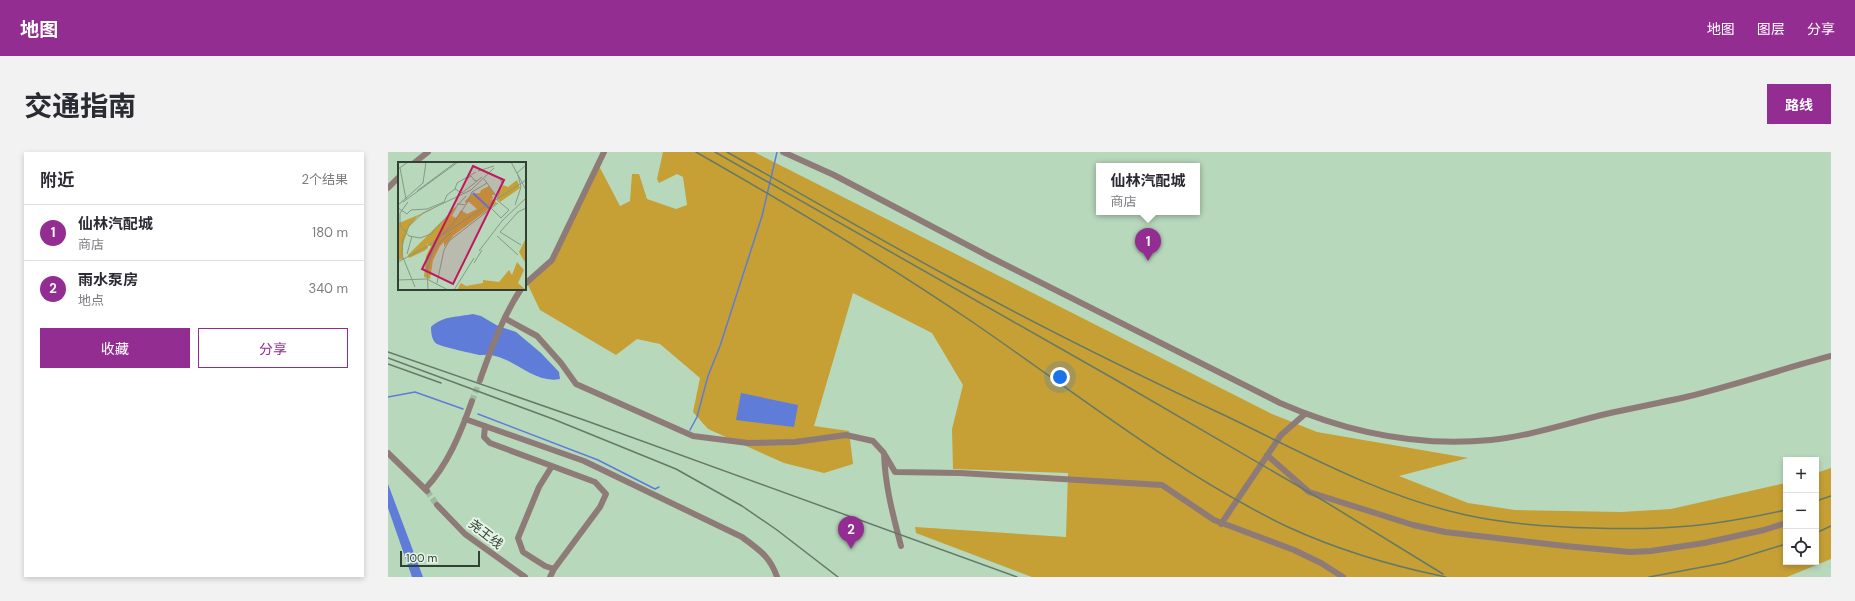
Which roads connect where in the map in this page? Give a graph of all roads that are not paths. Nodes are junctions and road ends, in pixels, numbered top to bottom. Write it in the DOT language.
graph roads {
  1 [pos="428,152"];
  2 [pos="604,152"];
  3 [pos="783,152"];
  4 [pos="415,162"];
  5 [pos="398,178"];
  6 [pos="388,188"];
  7 [pos="526,283"];
  8 [pos="521,290"];
  9 [pos="506,319"];
  10 [pos="1831,356"];
  11 [pos="480,380"];
  12 [pos="472,401"];
  13 [pos="1304,414"];
  14 [pos="465,419"];
  15 [pos="485,426"];
  16 [pos="388,453"];
  17 [pos="884,453"];
  18 [pos="1267,455"];
  19 [pos="552,466"];
  20 [pos="437,505"];
  21 [pos="1221,524"];
  22 [pos="1783,524"];
  23 [pos="900,546"];
  24 [pos="554,569"];
  25 [pos="524,577"];
  26 [pos="550,577"];
  27 [pos="777,577"];
  28 [pos="1344,577"];
  1 -- 4 [label="street"];
  2 -- 7 [label="street"];
  3 -- 13 [label="street"];
  5 -- 6 [label="street"];
  8 -- 9 [label="street"];
  9 -- 11 [label="street"];
  9 -- 17 [label="street"];
  10 -- 13 [label="street"];
  12 -- 14 [label="street"];
  13 -- 18 [label="street"];
  14 -- 15 [label="street"];
  14 -- 16 [label="street"];
  15 -- 19 [label="street"];
  15 -- 27 [label="street"];
  17 -- 21 [label="street"];
  17 -- 23 [label="street"];
  18 -- 21 [label="street"];
  18 -- 22 [label="street"];
  19 -- 24 [label="street"];
  19 -- 24 [label="street"];
  20 -- 25 [label="street, 尧王线"];
  21 -- 28 [label="street"];
  24 -- 26 [label="street"];
}
